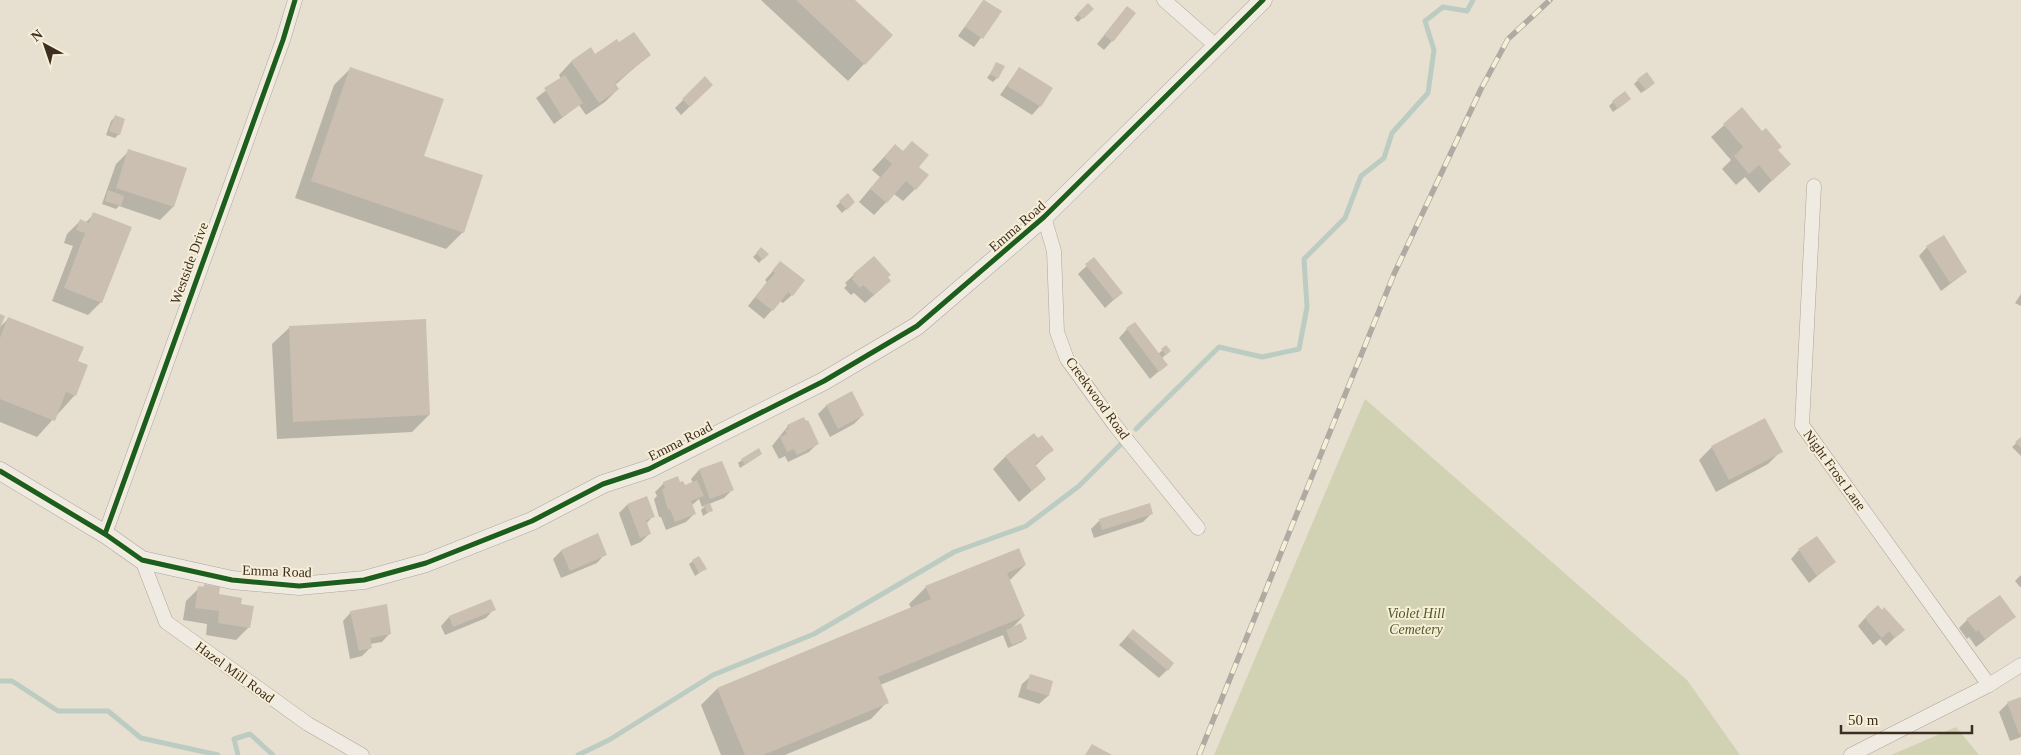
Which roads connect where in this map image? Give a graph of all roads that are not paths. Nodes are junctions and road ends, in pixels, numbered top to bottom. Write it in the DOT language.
graph roads {
  1 [pos="295,0"];
  2 [pos="1164,0"];
  3 [pos="1262,0"];
  4 [pos="1216,45"];
  5 [pos="1814,186"];
  6 [pos="1044,217"];
  7 [pos="0,471"];
  8 [pos="1198,528"];
  9 [pos="105,534"];
  10 [pos="142,560"];
  11 [pos="2021,665"];
  12 [pos="1989,685"];
  13 [pos="362,755"];
  14 [pos="1851,755"];
  1 -- 9 [label="street, Westside Drive"];
  2 -- 4 [label="street"];
  3 -- 4 [label="street, Emma Road"];
  4 -- 6 [label="street, Emma Road"];
  5 -- 12 [label="street, Night Frost Lane"];
  6 -- 8 [label="street, Creekwood Road"];
  6 -- 10 [label="street, Emma Road"];
  7 -- 9 [label="street, Emma Road"];
  9 -- 10 [label="street, Emma Road"];
  10 -- 13 [label="street, Hazel Mill Road"];
  11 -- 12 [label="street"];
  12 -- 14 [label="street"];
}
